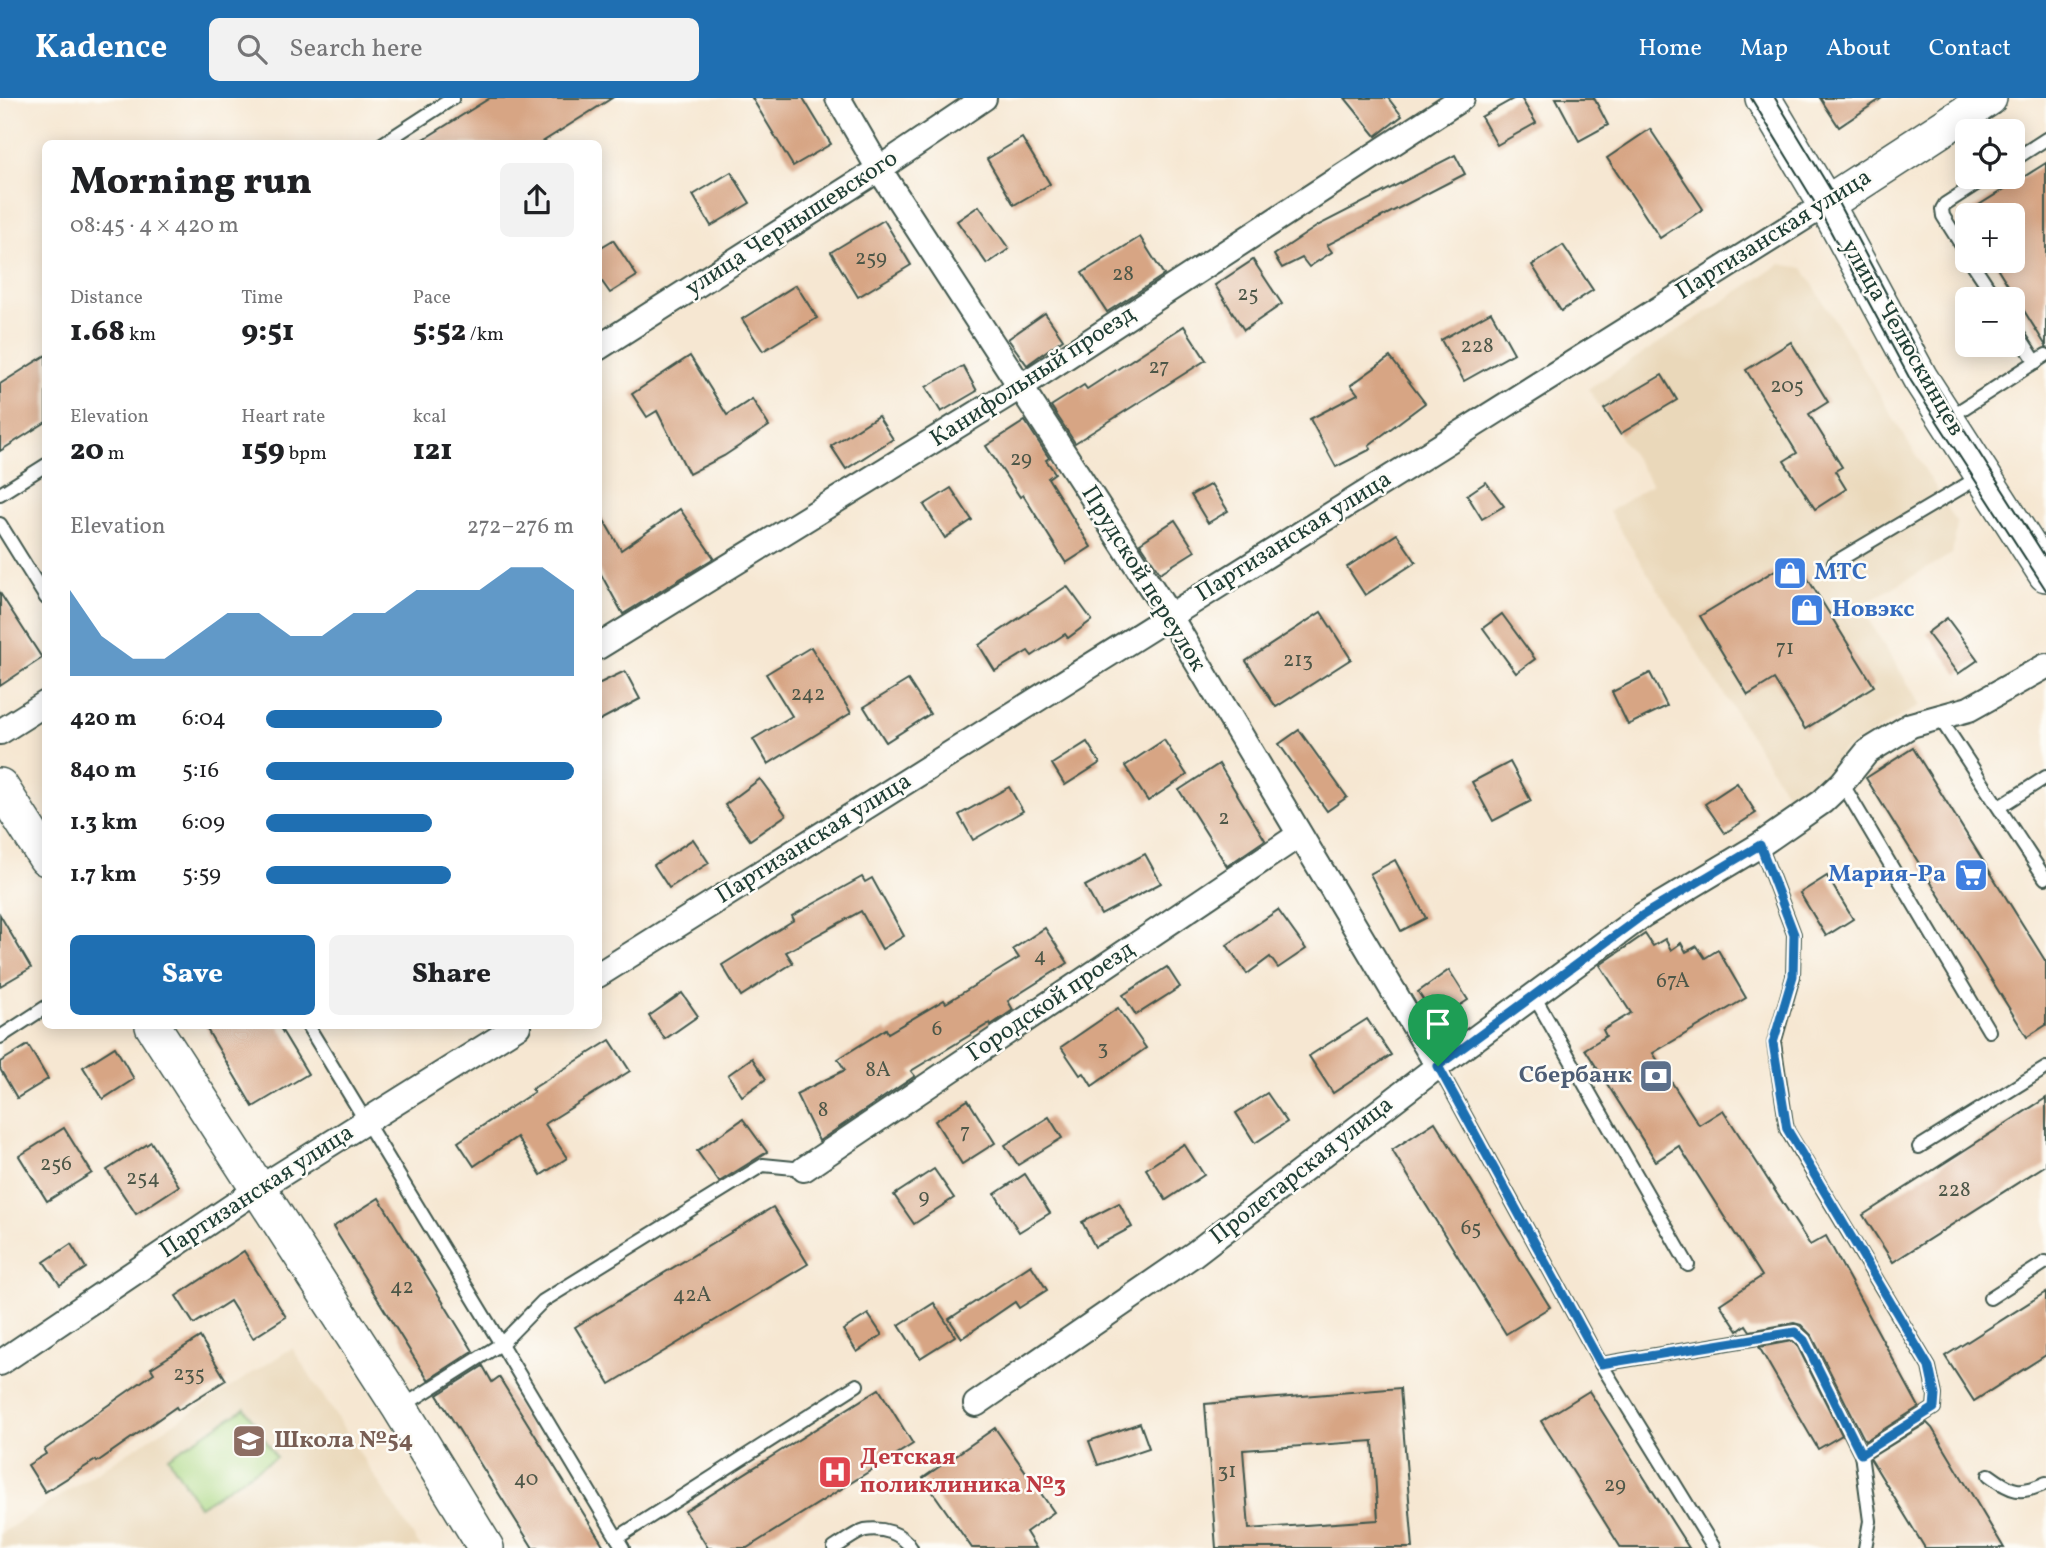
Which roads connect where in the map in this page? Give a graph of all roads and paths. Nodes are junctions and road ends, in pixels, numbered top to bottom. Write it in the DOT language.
graph roads {
  1 [pos="453,98"];
  2 [pos="838,98"];
  3 [pos="984,98"];
  4 [pos="1462,98"];
  5 [pos="1763,98"];
  6 [pos="1980,100"];
  7 [pos="2046,139"];
  8 [pos="388,140"];
  9 [pos="2025,153"];
  10 [pos="879,169"];
  11 [pos="1968,189"];
  12 [pos="1826,204"];
  13 [pos="1955,236"];
  14 [pos="2025,340"];
  15 [pos="602,345"];
  16 [pos="2041,358"];
  17 [pos="1020,387"];
  18 [pos="1947,419"];
  19 [pos="42,468"];
  20 [pos="1982,475"];
  21 [pos="0,494"];
  22 [pos="0,524"];
  23 [pos="1834,563"];
  24 [pos="2046,574"];
  25 [pos="42,592"];
  26 [pos="1169,615"];
  27 [pos="602,645"];
  28 [pos="2046,666"];
  29 [pos="42,706"];
  30 [pos="1939,717"];
  31 [pos="0,732"];
  32 [pos="2046,777"];
  33 [pos="1842,783"];
  34 [pos="0,786"];
  35 [pos="1999,807"];
  36 [pos="1299,835"];
  37 [pos="1760,845"];
  38 [pos="42,852"];
  39 [pos="2045,878"];
  40 [pos="602,972"];
  41 [pos="1534,996"];
  42 [pos="42,1010"];
  43 [pos="155,1029"];
  44 [pos="310,1029"];
  45 [pos="513,1029"];
  46 [pos="1989,1031"];
  47 [pos="0,1037"];
  48 [pos="1438,1066"];
  49 [pos="2046,1068"];
  50 [pos="365,1121"];
  51 [pos="1919,1146"];
  52 [pos="804,1169"];
  53 [pos="258,1189"];
  54 [pos="2046,1262"];
  55 [pos="1688,1265"];
  56 [pos="1990,1298"];
  57 [pos="500,1344"];
  58 [pos="0,1363"];
  59 [pos="1601,1364"];
  60 [pos="857,1385"];
  61 [pos="976,1404"];
  62 [pos="400,1408"];
  63 [pos="1861,1454"];
  64 [pos="1990,1475"];
  65 [pos="2046,1483"];
  66 [pos="620,1543"];
  67 [pos="486,1548"];
  68 [pos="834,1548"];
  69 [pos="911,1548"];
  70 [pos="1714,1548"];
  71 [pos="1865,1548"];
  1 -- 8 [label="lane"];
  2 -- 10 [label="street, Прудской переулок"];
  3 -- 10 [label="street, улица Чернышевского"];
  4 -- 17 [label="street, Канифольный проезд"];
  5 -- 12 [label="main road, улица Челюскинцев"];
  6 -- 12 [label="main road, Партизанская улица"];
  7 -- 9 [label="lane"];
  10 -- 15 [label="street, улица Чернышевского"];
  10 -- 17 [label="street, Прудской переулок"];
  11 -- 13 [label="lane"];
  12 -- 18 [label="main road, улица Челюскинцев"];
  12 -- 26 [label="street, Партизанская улица"];
  14 -- 16 [label="lane"];
  16 -- 18 [label="lane"];
  17 -- 26 [label="street, Прудской переулок"];
  17 -- 27 [label="street, Канифольный проезд"];
  18 -- 20 [label="main road, улица Челюскинцев"];
  19 -- 21 [label="lane"];
  20 -- 23 [label="lane"];
  20 -- 24 [label="main road, улица Челюскинцев"];
  22 -- 25 [label="lane"];
  26 -- 36 [label="street, Прудской переулок"];
  26 -- 40 [label="street, Партизанская улица"];
  28 -- 30 [label="street, Пролетарская улица"];
  29 -- 31 [label="street"];
  30 -- 33 [label="street, Пролетарская улица"];
  30 -- 35 [label="lane"];
  32 -- 35 [label="lane"];
  33 -- 37 [label="street, Пролетарская улица"];
  33 -- 46 [label="lane"];
  34 -- 38 [label="main road"];
  35 -- 39 [label="lane"];
  36 -- 48 [label="street, Прудской переулок"];
  36 -- 52 [label="street, Городской проезд"];
  37 -- 41 [label="street, Пролетарская улица"];
  37 -- 63 [label="lane"];
  41 -- 48 [label="street, Пролетарская улица"];
  41 -- 55 [label="lane"];
  42 -- 47 [label="lane"];
  43 -- 53 [label="main road"];
  44 -- 50 [label="lane"];
  45 -- 50 [label="street, Партизанская улица"];
  48 -- 59 [label="lane"];
  48 -- 61 [label="street, Пролетарская улица"];
  49 -- 51 [label="lane"];
  50 -- 53 [label="street, Партизанская улица"];
  50 -- 57 [label="lane"];
  52 -- 57 [label="lane"];
  53 -- 58 [label="street, Партизанская улица"];
  53 -- 62 [label="main road"];
  54 -- 56 [label="lane"];
  57 -- 62 [label="lane"];
  57 -- 66 [label="lane"];
  59 -- 63 [label="lane"];
  59 -- 70 [label="lane"];
  60 -- 66 [label="lane"];
  62 -- 67 [label="main road"];
  63 -- 71 [label="lane"];
  64 -- 65 [label="lane"];
  68 -- 69 [label="lane"];
}
